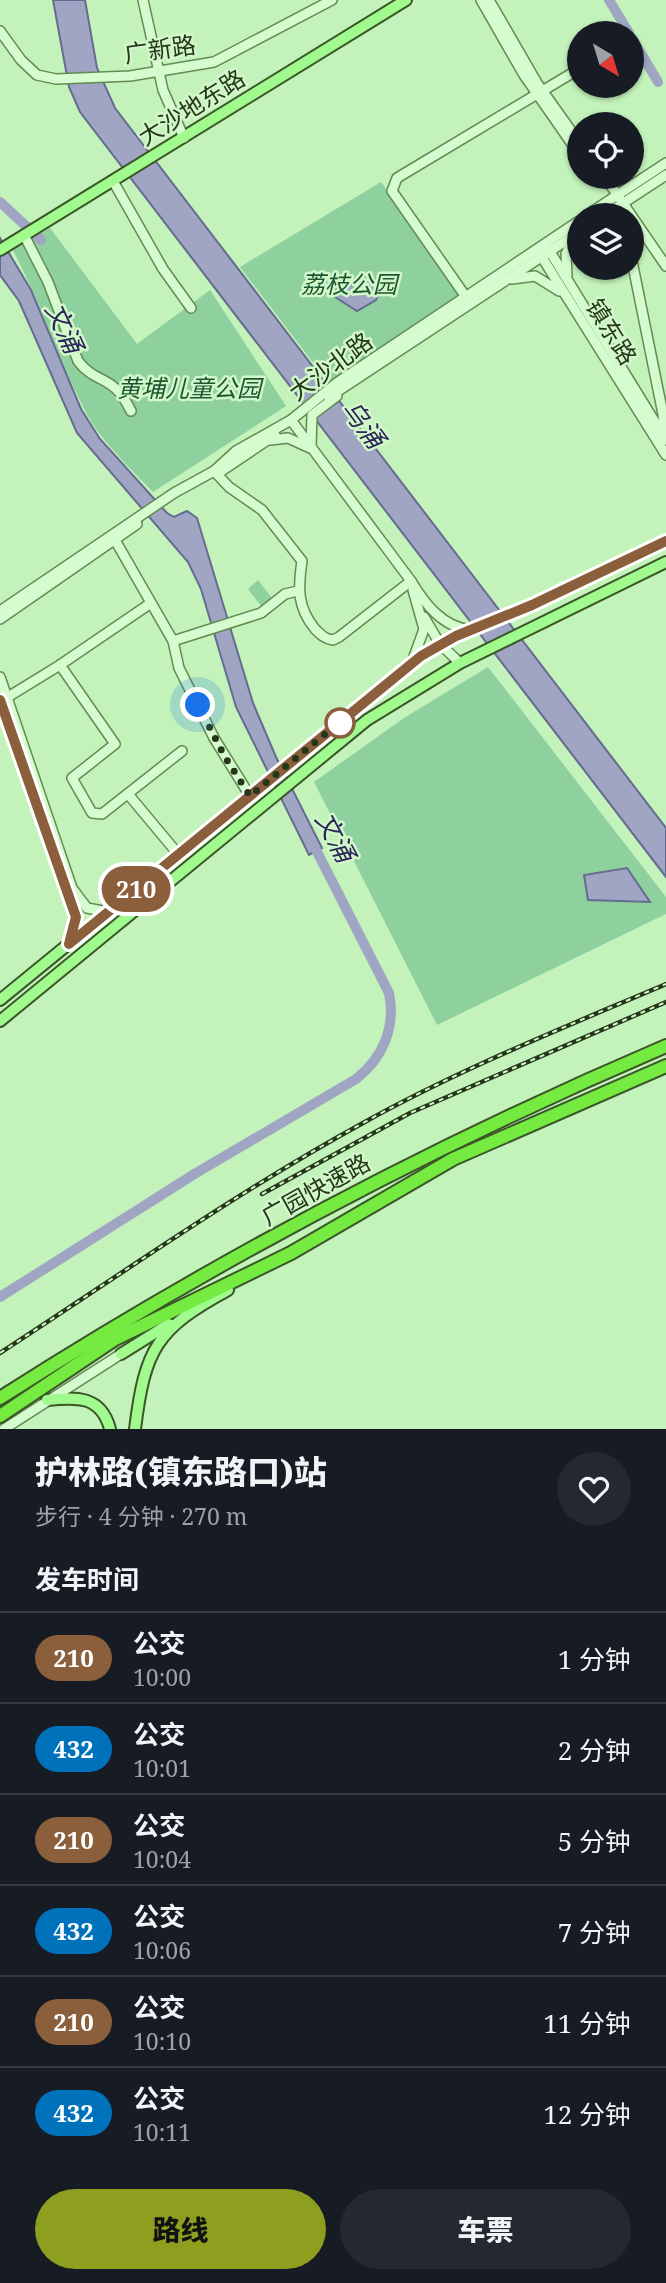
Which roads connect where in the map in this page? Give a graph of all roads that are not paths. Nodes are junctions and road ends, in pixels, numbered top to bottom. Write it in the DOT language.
graph roads {
  1 [pos="143,0"];
  2 [pos="332,0"];
  3 [pos="394,0"];
  4 [pos="406,0"];
  5 [pos="481,0"];
  6 [pos="489,0"];
  7 [pos="0,31"];
  8 [pos="158,72"];
  9 [pos="567,76"];
  10 [pos="540,92"];
  11 [pos="567,127"];
  12 [pos="182,135"];
  13 [pos="567,135"];
  14 [pos="666,163"];
  15 [pos="118,175"];
  16 [pos="666,175"];
  17 [pos="611,189"];
  18 [pos="614,189"];
  19 [pos="620,197"];
  20 [pos="609,203"];
  21 [pos="615,203"];
  22 [pos="621,203"];
  23 [pos="34,225"];
  24 [pos="567,230"];
  25 [pos="24,235"];
  26 [pos="567,239"];
  27 [pos="0,242"];
  28 [pos="0,250"];
  29 [pos="549,250"];
  30 [pos="538,253"];
  31 [pos="666,266"];
  32 [pos="569,280"];
  33 [pos="636,280"];
  34 [pos="504,282"];
  35 [pos="572,293"];
  36 [pos="466,298"];
  37 [pos="191,308"];
  38 [pos="131,411"];
  39 [pos="306,414"];
  40 [pos="292,421"];
  41 [pos="664,436"];
  42 [pos="265,441"];
  43 [pos="311,448"];
  44 [pos="666,455"];
  45 [pos="216,473"];
  46 [pos="131,525"];
  47 [pos="115,540"];
  48 [pos="666,541"];
  49 [pos="651,548"];
  50 [pos="663,564"];
  51 [pos="411,581"];
  52 [pos="298,591"];
  53 [pos="151,603"];
  54 [pos="0,608"];
  55 [pos="422,612"];
  56 [pos="435,613"];
  57 [pos="0,619"];
  58 [pos="471,629"];
  59 [pos="454,637"];
  60 [pos="173,641"];
  61 [pos="440,644"];
  62 [pos="460,663"];
  63 [pos="411,664"];
  64 [pos="60,666"];
  65 [pos="0,677"];
  66 [pos="383,686"];
  67 [pos="3,700"];
  68 [pos="394,702"];
  69 [pos="182,751"];
  70 [pos="128,794"];
  71 [pos="250,796"];
  72 [pos="177,854"];
  73 [pos="108,912"];
  74 [pos="69,944"];
  75 [pos="0,1000"];
  76 [pos="0,1021"];
  77 [pos="666,1046"];
  78 [pos="666,1066"];
  79 [pos="421,1177"];
  80 [pos="196,1307"];
  81 [pos="121,1354"];
  82 [pos="145,1367"];
  83 [pos="0,1398"];
  84 [pos="47,1400"];
  85 [pos="0,1416"];
  86 [pos="4,1429"];
  87 [pos="110,1429"];
  88 [pos="135,1429"];
  1 -- 8 [label="street"];
  2 -- 8 [label="street, 广新路"];
  3 -- 12 [label="main road, 大沙地东路"];
  4 -- 12 [label="main road, 大沙地东路"];
  5 -- 10 [label="street"];
  6 -- 10 [label="street"];
  7 -- 8 [label="street, 广新路"];
  8 -- 12 [label="street"];
  9 -- 10 [label="street"];
  10 -- 11 [label="street"];
  10 -- 13 [label="street"];
  10 -- 36 [label="street"];
  12 -- 15 [label="main road, 大沙地东路"];
  14 -- 19 [label="street"];
  15 -- 23 [label="main road, 大沙地东路"];
  15 -- 37 [label="street"];
  16 -- 19 [label="street"];
  17 -- 19 [label="street"];
  18 -- 19 [label="street"];
  19 -- 20 [label="street"];
  19 -- 21 [label="street"];
  19 -- 22 [label="street"];
  19 -- 31 [label="street"];
  23 -- 25 [label="main road, 大沙地东路"];
  23 -- 27 [label="main road, 大沙地东路"];
  24 -- 30 [label="street, 大沙北路"];
  25 -- 28 [label="main road, 大沙地东路"];
  25 -- 38 [label="street"];
  26 -- 29 [label="street"];
  29 -- 30 [label="street"];
  29 -- 35 [label="street, 镇东路"];
  30 -- 34 [label="street, 大沙北路"];
  30 -- 35 [label="street, 镇东路"];
  30 -- 36 [label="street, 大沙北路"];
  32 -- 35 [label="street"];
  33 -- 41 [label="street"];
  34 -- 35 [label="street"];
  34 -- 39 [label="street, 大沙北路"];
  35 -- 41 [label="street, 镇东路"];
  35 -- 44 [label="street, 镇东路"];
  36 -- 39 [label="street, 大沙北路"];
  39 -- 40 [label="street, 大沙北路"];
  39 -- 43 [label="street"];
  40 -- 42 [label="street, 大沙北路"];
  40 -- 43 [label="street"];
  40 -- 45 [label="street, 大沙北路"];
  42 -- 43 [label="street"];
  42 -- 45 [label="street, 大沙北路"];
  43 -- 51 [label="street"];
  45 -- 46 [label="street, 大沙北路"];
  45 -- 52 [label="street"];
  46 -- 47 [label="street, 大沙北路"];
  46 -- 54 [label="street, 大沙北路"];
  47 -- 53 [label="street"];
  47 -- 57 [label="street, 大沙北路"];
  48 -- 49 [label="main road"];
  49 -- 50 [label="main road"];
  49 -- 58 [label="main road"];
  50 -- 62 [label="main road"];
  51 -- 52 [label="street"];
  51 -- 55 [label="street"];
  51 -- 56 [label="street"];
  52 -- 60 [label="street"];
  53 -- 60 [label="street"];
  53 -- 64 [label="street"];
  55 -- 61 [label="street"];
  55 -- 63 [label="street"];
  56 -- 58 [label="street"];
  56 -- 59 [label="street"];
  58 -- 59 [label="main road"];
  59 -- 61 [label="main road"];
  59 -- 62 [label="street"];
  60 -- 71 [label="street"];
  61 -- 62 [label="street"];
  61 -- 63 [label="main road"];
  62 -- 68 [label="main road"];
  63 -- 66 [label="main road"];
  64 -- 67 [label="street"];
  64 -- 70 [label="street"];
  65 -- 67 [label="street"];
  66 -- 68 [label="main road"];
  66 -- 71 [label="main road"];
  67 -- 73 [label="street"];
  67 -- 74 [label="street"];
  68 -- 76 [label="main road"];
  69 -- 70 [label="street"];
  70 -- 72 [label="street"];
  71 -- 72 [label="main road"];
  72 -- 73 [label="main road"];
  73 -- 74 [label="main road"];
  74 -- 75 [label="main road"];
  77 -- 83 [label="highway, 广园快速路"];
  78 -- 79 [label="highway, 广园快速路"];
  79 -- 80 [label="main road"];
  79 -- 85 [label="highway, 广园快速路"];
  80 -- 81 [label="main road"];
  80 -- 82 [label="main road"];
  81 -- 82 [label="main road"];
  81 -- 84 [label="street"];
  82 -- 88 [label="main road"];
  84 -- 86 [label="street"];
  84 -- 87 [label="main road"];
}
